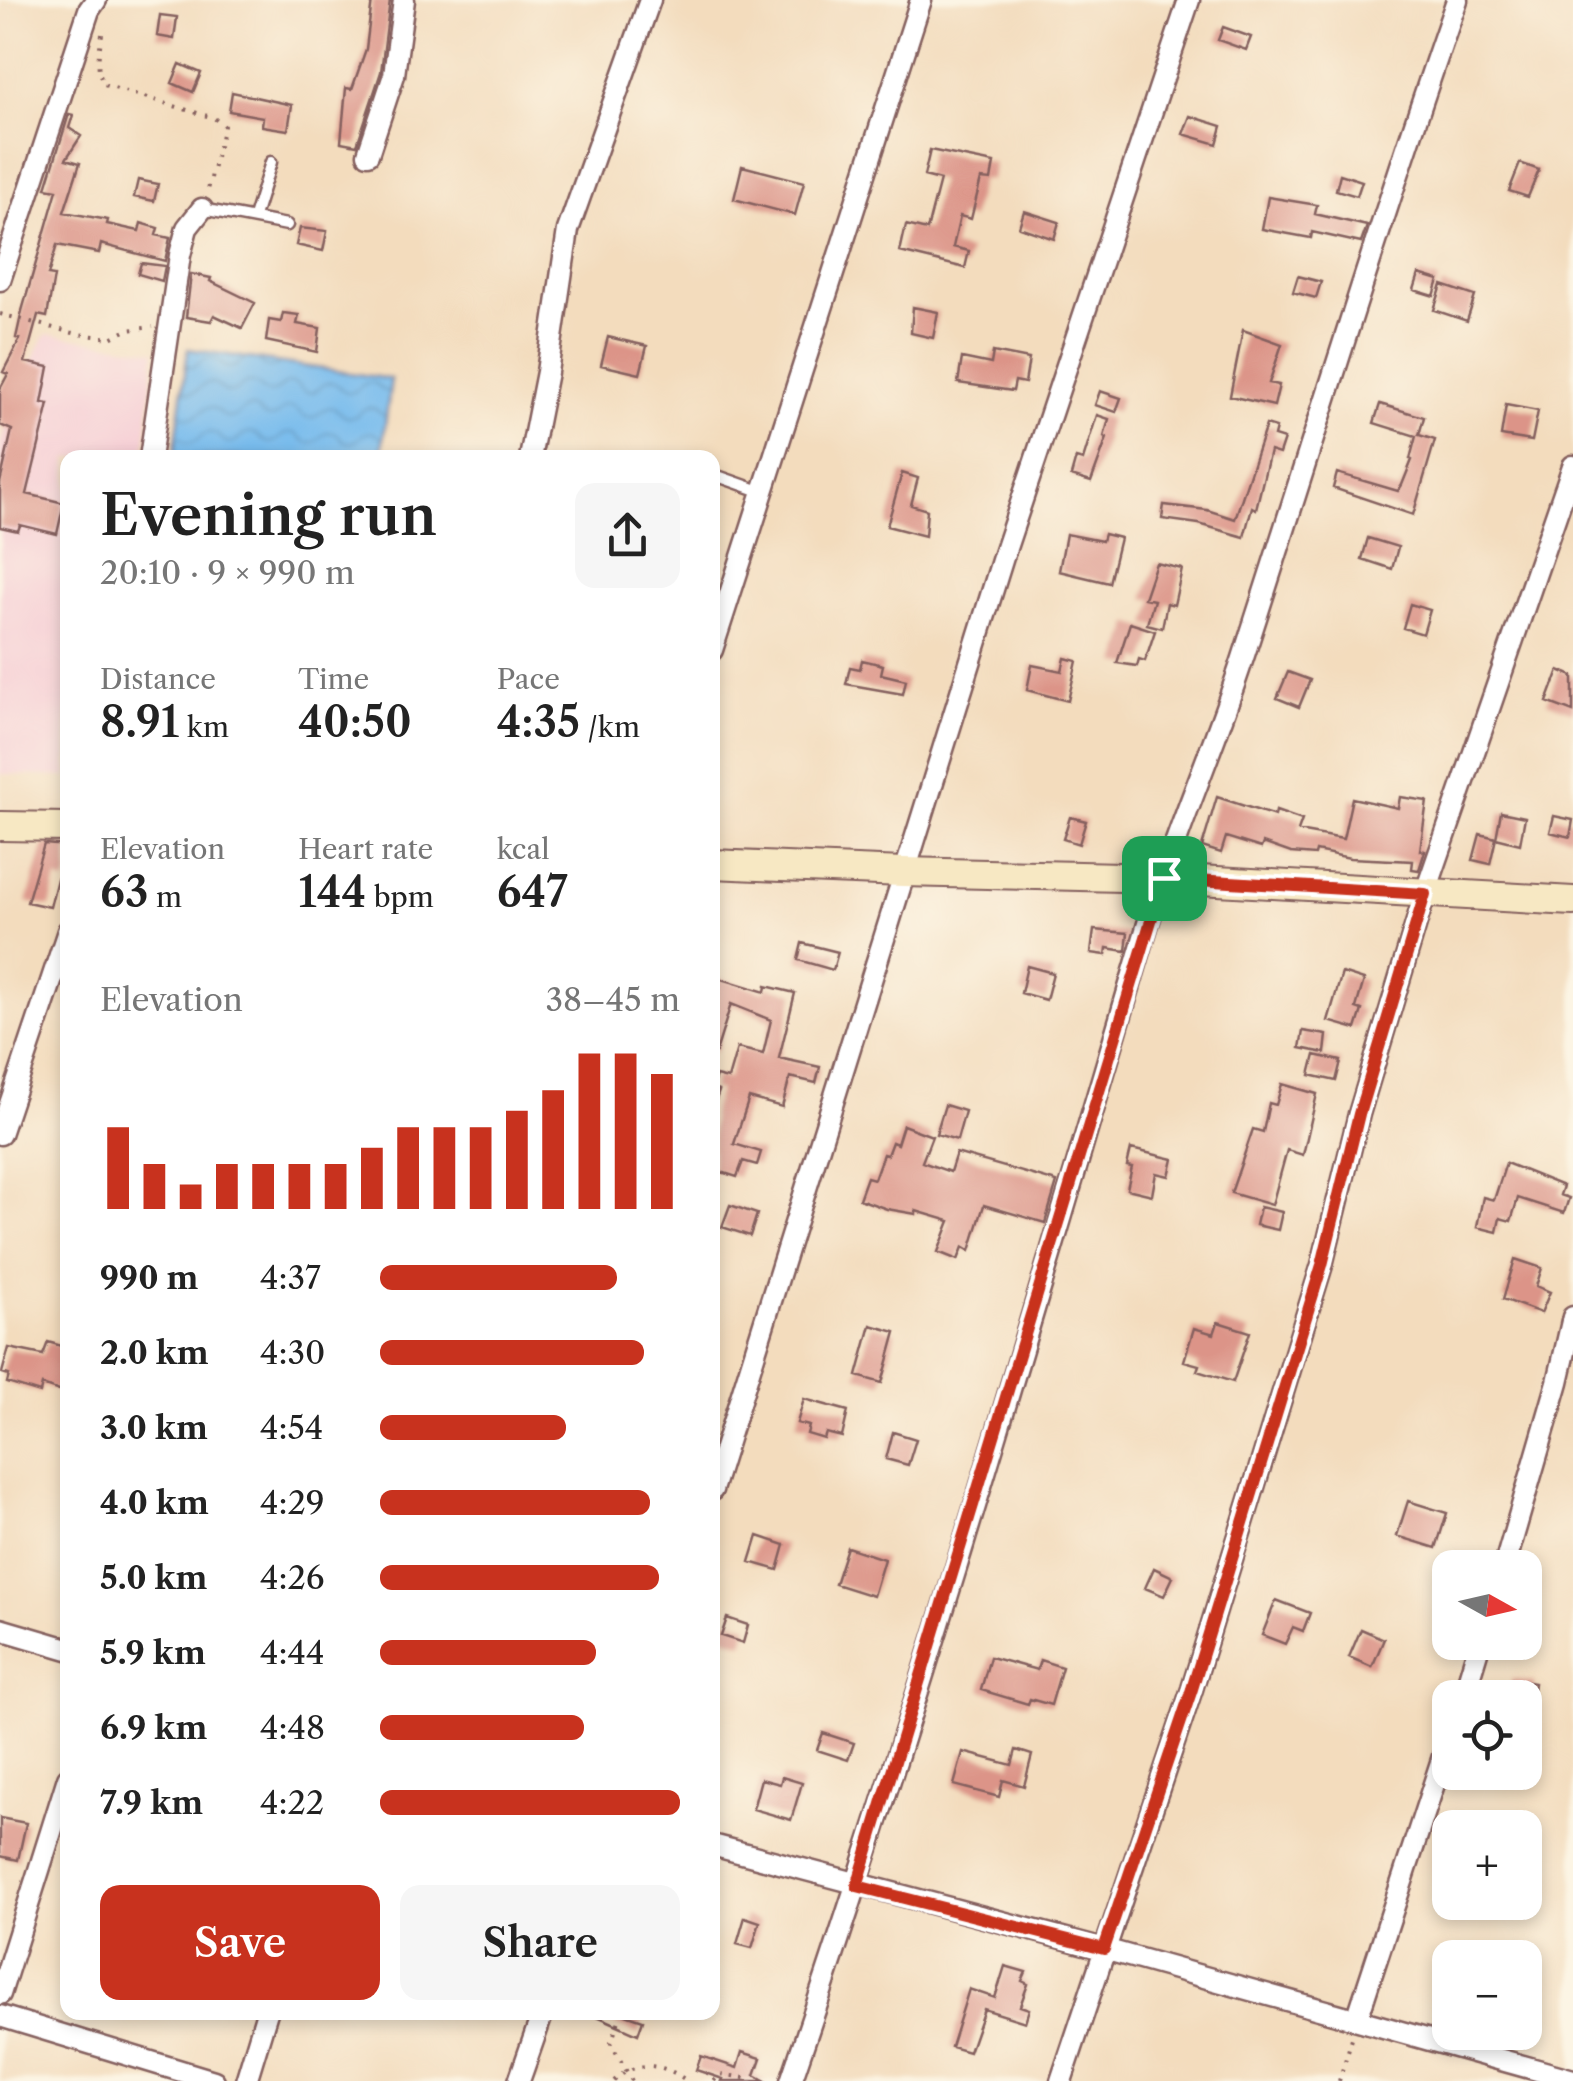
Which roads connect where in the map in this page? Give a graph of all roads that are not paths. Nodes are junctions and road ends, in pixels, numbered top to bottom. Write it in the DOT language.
graph roads {
  1 [pos="96,0"];
  2 [pos="404,0"];
  3 [pos="650,0"];
  4 [pos="921,0"];
  5 [pos="1189,0"];
  6 [pos="1457,0"];
  7 [pos="368,154"];
  8 [pos="271,162"];
  9 [pos="202,209"];
  10 [pos="254,216"];
  11 [pos="287,225"];
  12 [pos="0,280"];
  13 [pos="151,450"];
  14 [pos="532,450"];
  15 [pos="1573,466"];
  16 [pos="720,477"];
  17 [pos="764,493"];
  18 [pos="720,626"];
  19 [pos="0,826"];
  20 [pos="60,827"];
  21 [pos="720,864"];
  22 [pos="903,872"];
  23 [pos="1164,878"];
  24 [pos="1425,894"];
  25 [pos="1573,901"];
  26 [pos="60,955"];
  27 [pos="0,1134"];
  28 [pos="1573,1317"];
  29 [pos="720,1466"];
  30 [pos="1509,1550"];
  31 [pos="0,1630"];
  32 [pos="60,1647"];
  33 [pos="1432,1790"];
  34 [pos="60,1803"];
  35 [pos="720,1848"];
  36 [pos="857,1886"];
  37 [pos="1104,1949"];
  38 [pos="0,1994"];
  39 [pos="0,2016"];
  40 [pos="265,2020"];
  41 [pos="541,2020"];
  42 [pos="1357,2020"];
  43 [pos="1573,2080"];
  44 [pos="214,2081"];
  45 [pos="246,2081"];
  46 [pos="519,2081"];
  47 [pos="790,2081"];
  48 [pos="1061,2081"];
  1 -- 12 [label="street"];
  2 -- 7 [label="street"];
  3 -- 14 [label="street"];
  4 -- 17 [label="street"];
  5 -- 22 [label="street"];
  6 -- 23 [label="street"];
  8 -- 10 [label="lane"];
  9 -- 10 [label="lane"];
  9 -- 13 [label="street"];
  10 -- 11 [label="lane"];
  15 -- 24 [label="street"];
  16 -- 17 [label="lane"];
  17 -- 18 [label="street"];
  19 -- 20 [label="street"];
  21 -- 22 [label="street"];
  22 -- 23 [label="street"];
  22 -- 29 [label="street"];
  23 -- 24 [label="street"];
  23 -- 36 [label="street"];
  24 -- 25 [label="street"];
  24 -- 37 [label="street"];
  26 -- 27 [label="street"];
  28 -- 30 [label="street"];
  31 -- 32 [label="street"];
  33 -- 42 [label="street"];
  34 -- 38 [label="street"];
  35 -- 36 [label="street"];
  36 -- 37 [label="street"];
  36 -- 47 [label="street"];
  37 -- 42 [label="street"];
  37 -- 48 [label="street"];
  39 -- 44 [label="street"];
  40 -- 45 [label="street"];
  41 -- 46 [label="street"];
  42 -- 43 [label="street"];
}
